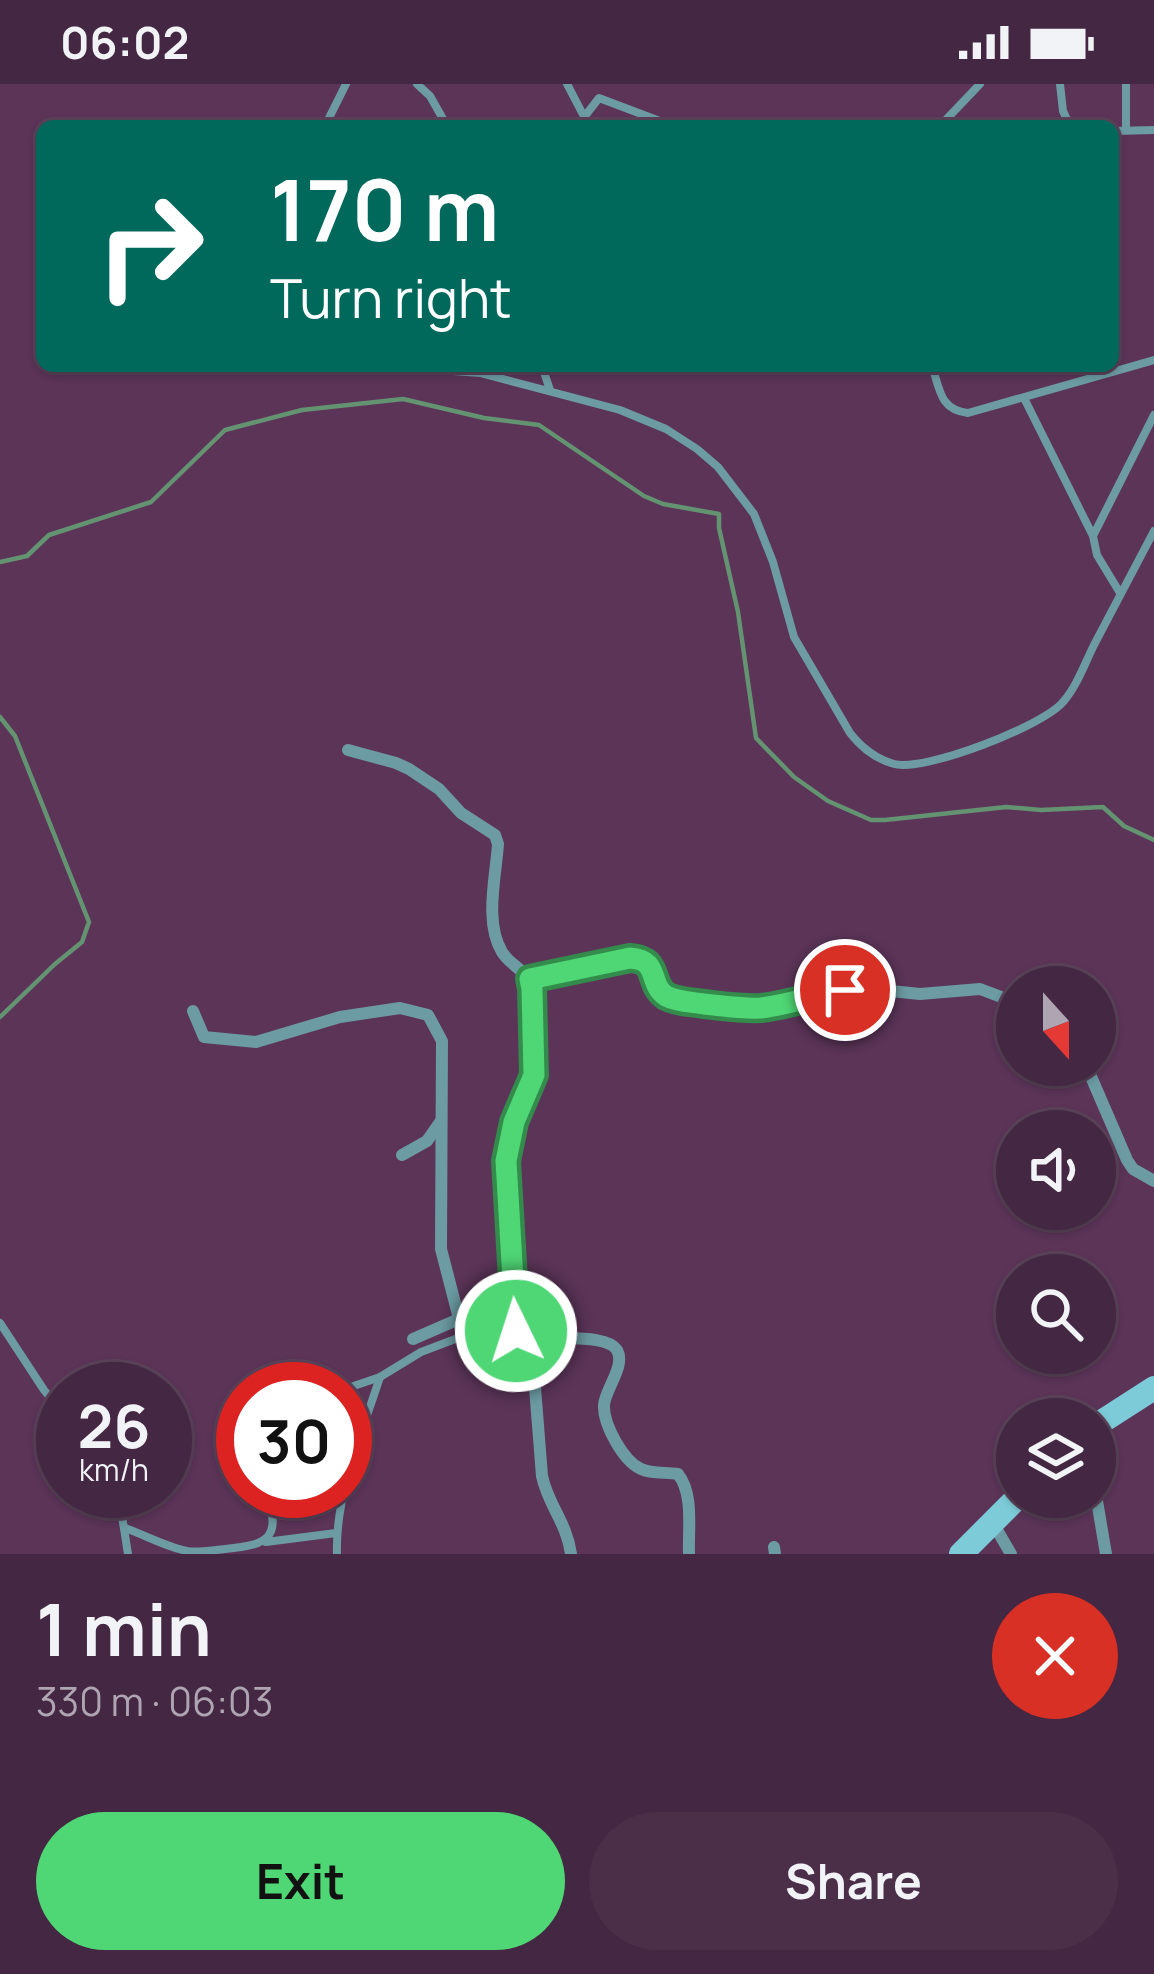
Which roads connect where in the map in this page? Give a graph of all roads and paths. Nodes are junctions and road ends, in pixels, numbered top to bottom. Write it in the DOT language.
graph roads {
  1 [pos="346,84"];
  2 [pos="417,84"];
  3 [pos="567,84"];
  4 [pos="980,84"];
  5 [pos="1060,84"];
  6 [pos="1126,84"];
  7 [pos="328,120"];
  8 [pos="444,120"];
  9 [pos="586,120"];
  10 [pos="588,120"];
  11 [pos="657,120"];
  12 [pos="946,120"];
  13 [pos="1067,120"];
  14 [pos="1119,130"];
  15 [pos="1126,130"];
  16 [pos="1154,130"];
  17 [pos="1154,360"];
  18 [pos="1119,370"];
  19 [pos="467,372"];
  20 [pos="544,372"];
  21 [pos="934,372"];
  22 [pos="1077,372"];
  23 [pos="1114,372"];
  24 [pos="1080,382"];
  25 [pos="551,392"];
  26 [pos="1024,398"];
  27 [pos="1154,416"];
  28 [pos="1154,531"];
  29 [pos="1093,536"];
  30 [pos="1121,594"];
  31 [pos="348,750"];
  32 [pos="530,979"];
  33 [pos="996,995"];
  34 [pos="194,1011"];
  35 [pos="1095,1086"];
  36 [pos="442,1121"];
  37 [pos="402,1155"];
  38 [pos="1154,1181"];
  39 [pos="459,1319"];
  40 [pos="0,1323"];
  41 [pos="467,1334"];
  42 [pos="527,1336"];
  43 [pos="413,1339"];
  44 [pos="36,1378"];
  45 [pos="380,1378"];
  46 [pos="372,1381"];
  47 [pos="1154,1388"];
  48 [pos="1116,1412"];
  49 [pos="122,1518"];
  50 [pos="273,1518"];
  51 [pos="996,1518"];
  52 [pos="1100,1518"];
  53 [pos="992,1522"];
  54 [pos="124,1528"];
  55 [pos="336,1533"];
  56 [pos="264,1542"];
  57 [pos="128,1554"];
  58 [pos="337,1554"];
  59 [pos="572,1554"];
  60 [pos="689,1554"];
  61 [pos="961,1554"];
  62 [pos="1011,1554"];
  63 [pos="1106,1554"];
  1 -- 7 [label="lane"];
  2 -- 8 [label="lane"];
  3 -- 9 [label="lane"];
  4 -- 12 [label="lane"];
  5 -- 13 [label="lane"];
  6 -- 15 [label="lane"];
  10 -- 11 [label="lane"];
  14 -- 15 [label="lane"];
  15 -- 16 [label="lane"];
  17 -- 18 [label="lane"];
  19 -- 25 [label="lane"];
  20 -- 25 [label="lane"];
  21 -- 26 [label="lane"];
  22 -- 24 [label="lane"];
  23 -- 24 [label="lane"];
  24 -- 26 [label="lane"];
  25 -- 30 [label="lane"];
  26 -- 29 [label="lane"];
  27 -- 29 [label="lane"];
  28 -- 30 [label="lane"];
  29 -- 30 [label="lane"];
  31 -- 32 [label="street"];
  32 -- 33 [label="street"];
  32 -- 42 [label="street"];
  34 -- 36 [label="street"];
  35 -- 38 [label="street"];
  36 -- 37 [label="street"];
  36 -- 39 [label="street"];
  39 -- 41 [label="street"];
  39 -- 43 [label="street"];
  40 -- 44 [label="lane"];
  41 -- 42 [label="street"];
  41 -- 45 [label="lane"];
  42 -- 59 [label="street"];
  42 -- 60 [label="street"];
  45 -- 46 [label="lane"];
  45 -- 55 [label="lane"];
  47 -- 48 [label="street"];
  49 -- 54 [label="lane"];
  50 -- 56 [label="lane"];
  51 -- 53 [label="street"];
  52 -- 63 [label="street"];
  53 -- 61 [label="street"];
  53 -- 62 [label="street"];
  54 -- 56 [label="lane"];
  54 -- 57 [label="lane"];
  55 -- 56 [label="lane"];
  55 -- 58 [label="lane"];
}
